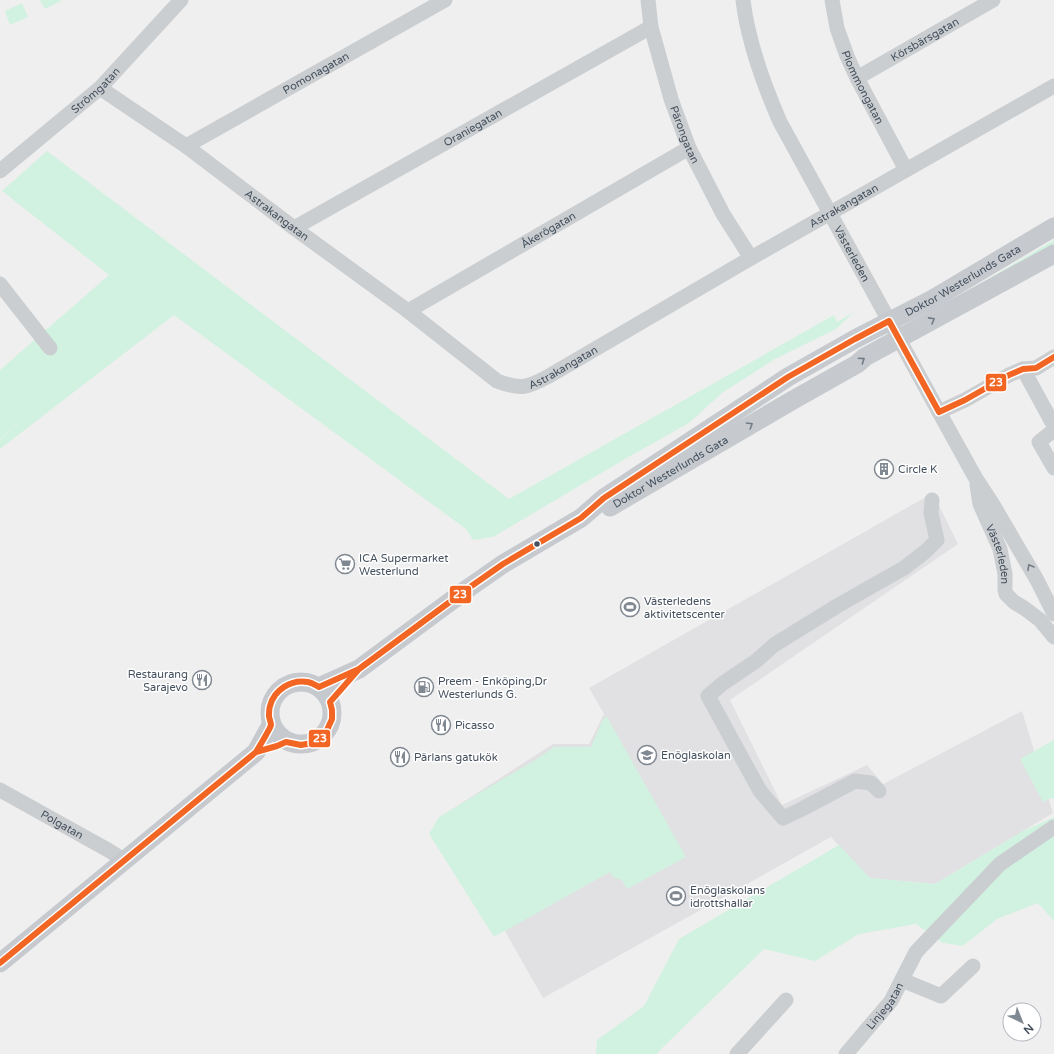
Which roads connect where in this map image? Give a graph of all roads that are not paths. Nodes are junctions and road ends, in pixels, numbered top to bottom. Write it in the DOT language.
graph roads {
  1 [pos="181,0"];
  2 [pos="446,0"];
  3 [pos="648,0"];
  4 [pos="743,0"];
  5 [pos="832,0"];
  6 [pos="993,0"];
  7 [pos="651,27"];
  8 [pos="857,78"];
  9 [pos="1054,86"];
  10 [pos="100,88"];
  11 [pos="186,146"];
  12 [pos="689,148"];
  13 [pos="906,170"];
  14 [pos="0,171"];
  15 [pos="831,214"];
  16 [pos="1054,227"];
  17 [pos="294,228"];
  18 [pos="1054,254"];
  19 [pos="751,258"];
  20 [pos="0,284"];
  21 [pos="408,311"];
  22 [pos="889,321"];
  23 [pos="898,339"];
  24 [pos="50,348"];
  25 [pos="1054,357"];
  26 [pos="1023,369"];
  27 [pos="939,412"];
  28 [pos="1054,426"];
  29 [pos="1054,430"];
  30 [pos="1054,468"];
  31 [pos="975,477"];
  32 [pos="932,500"];
  33 [pos="581,518"];
  34 [pos="1041,588"];
  35 [pos="1024,608"];
  36 [pos="1054,614"];
  37 [pos="1054,637"];
  38 [pos="325,694"];
  39 [pos="271,724"];
  40 [pos="286,742"];
  41 [pos="256,752"];
  42 [pos="0,790"];
  43 [pos="879,790"];
  44 [pos="1054,828"];
  45 [pos="124,860"];
  46 [pos="0,963"];
  47 [pos="973,966"];
  48 [pos="902,980"];
  49 [pos="786,1000"];
  50 [pos="737,1054"];
  51 [pos="846,1054"];
  1 -- 10 [label="street, Strömgatan"];
  2 -- 11 [label="street, Pomonagatan"];
  3 -- 7 [label="street, Pärongatan"];
  4 -- 15 [label="street, Västerleden"];
  5 -- 8 [label="street, Plommongatan"];
  6 -- 8 [label="street, Körsbärsgatan"];
  7 -- 12 [label="street, Pärongatan"];
  7 -- 17 [label="street, Oraniegatan"];
  8 -- 13 [label="street, Plommongatan"];
  9 -- 13 [label="street, Astrakangatan"];
  10 -- 11 [label="street, Astrakangatan"];
  10 -- 14 [label="street, Strömgatan"];
  11 -- 17 [label="street, Astrakangatan"];
  12 -- 19 [label="street, Pärongatan"];
  12 -- 21 [label="street, Åkerögatan"];
  13 -- 15 [label="street, Astrakangatan"];
  15 -- 19 [label="street, Astrakangatan"];
  15 -- 22 [label="street, Västerleden"];
  16 -- 22 [label="main road, Doktor Westerlunds Gata"];
  17 -- 21 [label="street, Astrakangatan"];
  23 -- 18 [label="main road, Doktor Westerlunds Gata, one-way"];
  19 -- 21 [label="street, Astrakangatan"];
  20 -- 24 [label="street"];
  22 -- 23 [label="street, Västerleden"];
  22 -- 33 [label="main road, Doktor Westerlunds Gata"];
  23 -- 27 [label="street, Västerleden"];
  33 -- 23 [label="main road, Doktor Westerlunds Gata, one-way"];
  25 -- 26 [label="street"];
  26 -- 27 [label="street"];
  26 -- 28 [label="street"];
  27 -- 31 [label="street, Västerleden"];
  29 -- 30 [label="street"];
  34 -- 31 [label="street, Västerleden, one-way"];
  31 -- 35 [label="street, Västerleden"];
  32 -- 43 [label="street"];
  33 -- 38 [label="main road"];
  34 -- 35 [label="street"];
  34 -- 36 [label="street, Västerleden"];
  35 -- 37 [label="street, Västerleden"];
  38 -- 39 [label="main road"];
  38 -- 40 [label="main road"];
  39 -- 40 [label="main road"];
  39 -- 41 [label="main road"];
  40 -- 41 [label="main road"];
  41 -- 45 [label="main road"];
  42 -- 45 [label="street, Polgatan"];
  44 -- 48 [label="street, Linjegatan"];
  45 -- 46 [label="main road"];
  47 -- 48 [label="street"];
  48 -- 51 [label="street, Linjegatan"];
  49 -- 50 [label="street"];
}
